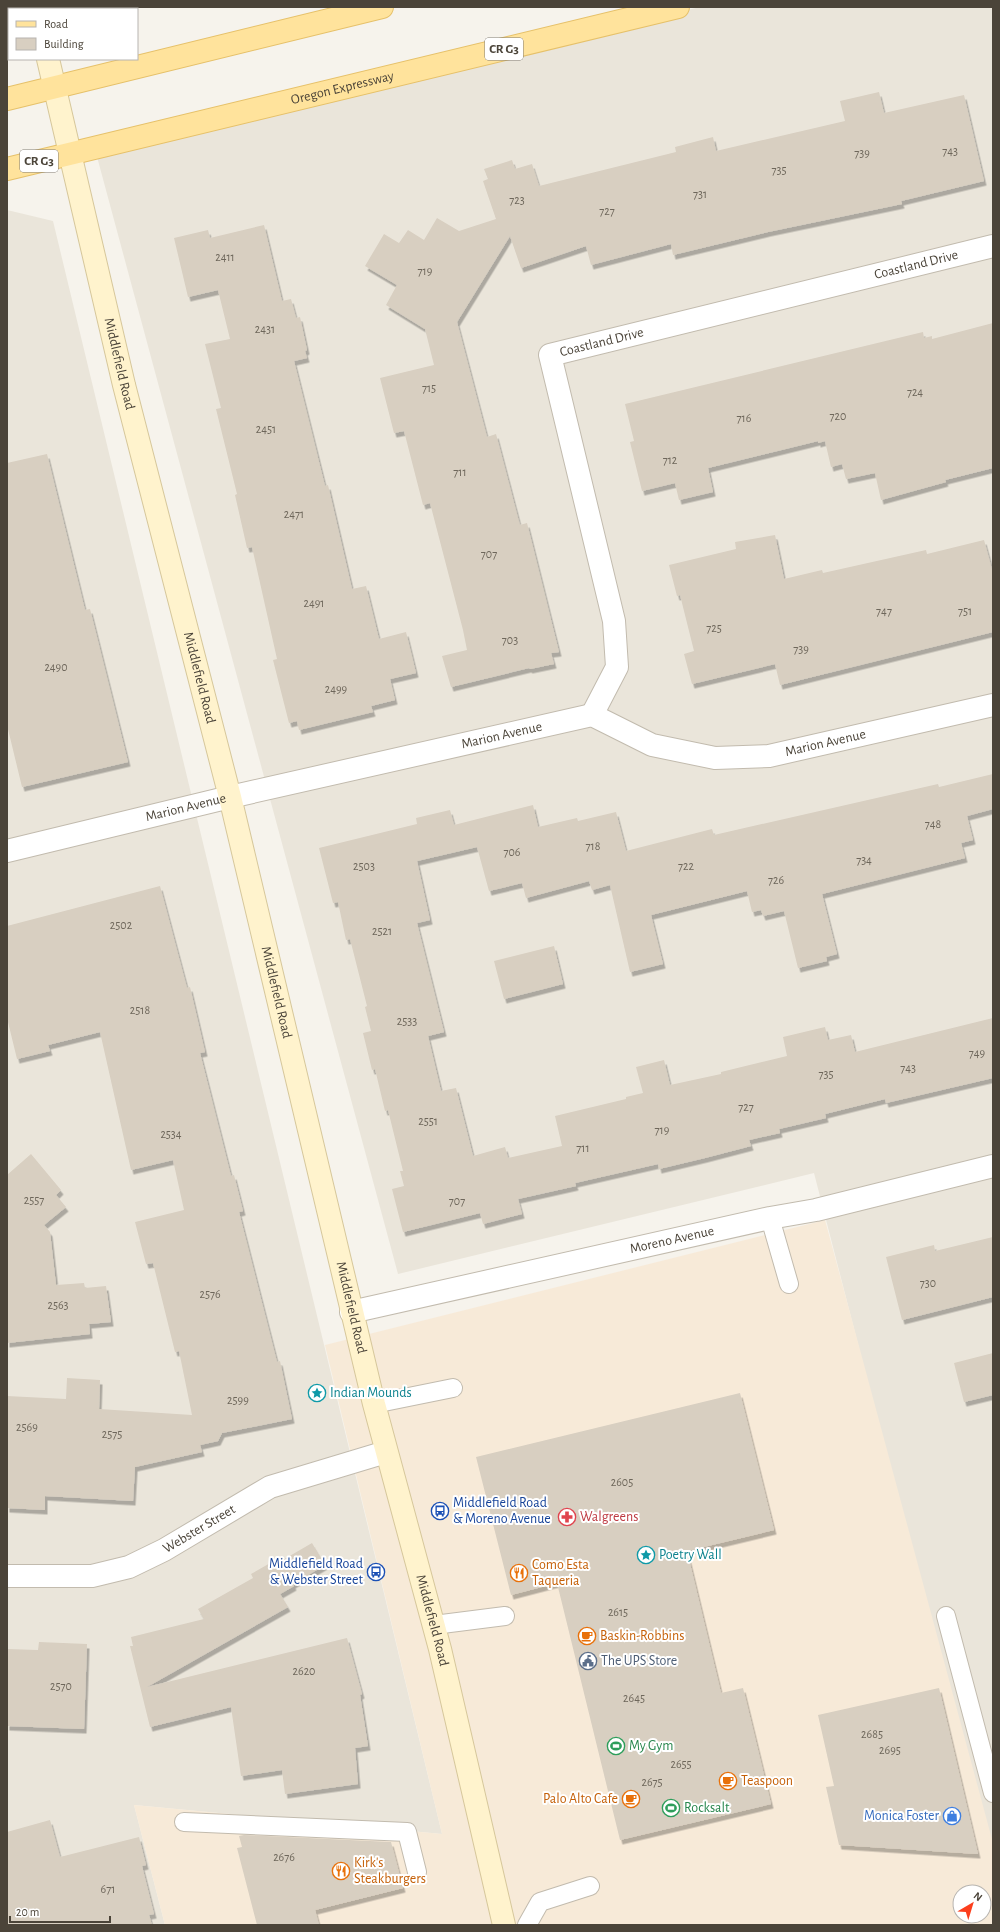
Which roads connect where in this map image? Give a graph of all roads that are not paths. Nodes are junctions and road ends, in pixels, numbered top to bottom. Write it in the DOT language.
graph roads {
  1 [pos="382,7"];
  2 [pos="678,7"];
  3 [pos="48,60"];
  4 [pos="55,87"];
  5 [pos="7,99"];
  6 [pos="71,154"];
  7 [pos="7,169"];
  8 [pos="993,246"];
  9 [pos="993,705"];
  10 [pos="592,715"];
  11 [pos="230,797"];
  12 [pos="7,851"];
  13 [pos="993,1166"];
  14 [pos="770,1218"];
  15 [pos="789,1284"];
  16 [pos="351,1312"];
  17 [pos="453,1388"];
  18 [pos="374,1404"];
  19 [pos="386,1452"];
  20 [pos="7,1576"];
  21 [pos="505,1616"];
  22 [pos="946,1616"];
  23 [pos="434,1625"];
  24 [pos="993,1793"];
  25 [pos="184,1822"];
  26 [pos="417,1872"];
  27 [pos="590,1886"];
  28 [pos="504,1925"];
  29 [pos="527,1925"];
  1 -- 4 [label="main road"];
  2 -- 6 [label="main road, Oregon Expressway / CR G3"];
  3 -- 4 [label="main road, Middlefield Road"];
  4 -- 5 [label="main road"];
  4 -- 6 [label="main road, Middlefield Road"];
  6 -- 7 [label="main road, Oregon Expressway / CR G3"];
  6 -- 11 [label="main road, Middlefield Road"];
  8 -- 10 [label="street, Coastland Drive"];
  9 -- 10 [label="street, Marion Avenue"];
  10 -- 11 [label="street, Marion Avenue"];
  11 -- 12 [label="street, Marion Avenue"];
  11 -- 16 [label="main road, Middlefield Road"];
  13 -- 14 [label="street, Moreno Avenue"];
  14 -- 15 [label="lane"];
  14 -- 16 [label="street, Moreno Avenue"];
  16 -- 18 [label="main road, Middlefield Road"];
  17 -- 18 [label="lane"];
  18 -- 19 [label="main road, Middlefield Road"];
  19 -- 20 [label="street, Webster Street"];
  19 -- 23 [label="main road, Middlefield Road"];
  21 -- 23 [label="lane"];
  22 -- 24 [label="lane"];
  23 -- 28 [label="main road, Middlefield Road"];
  25 -- 26 [label="lane"];
  27 -- 29 [label="lane"];
}
